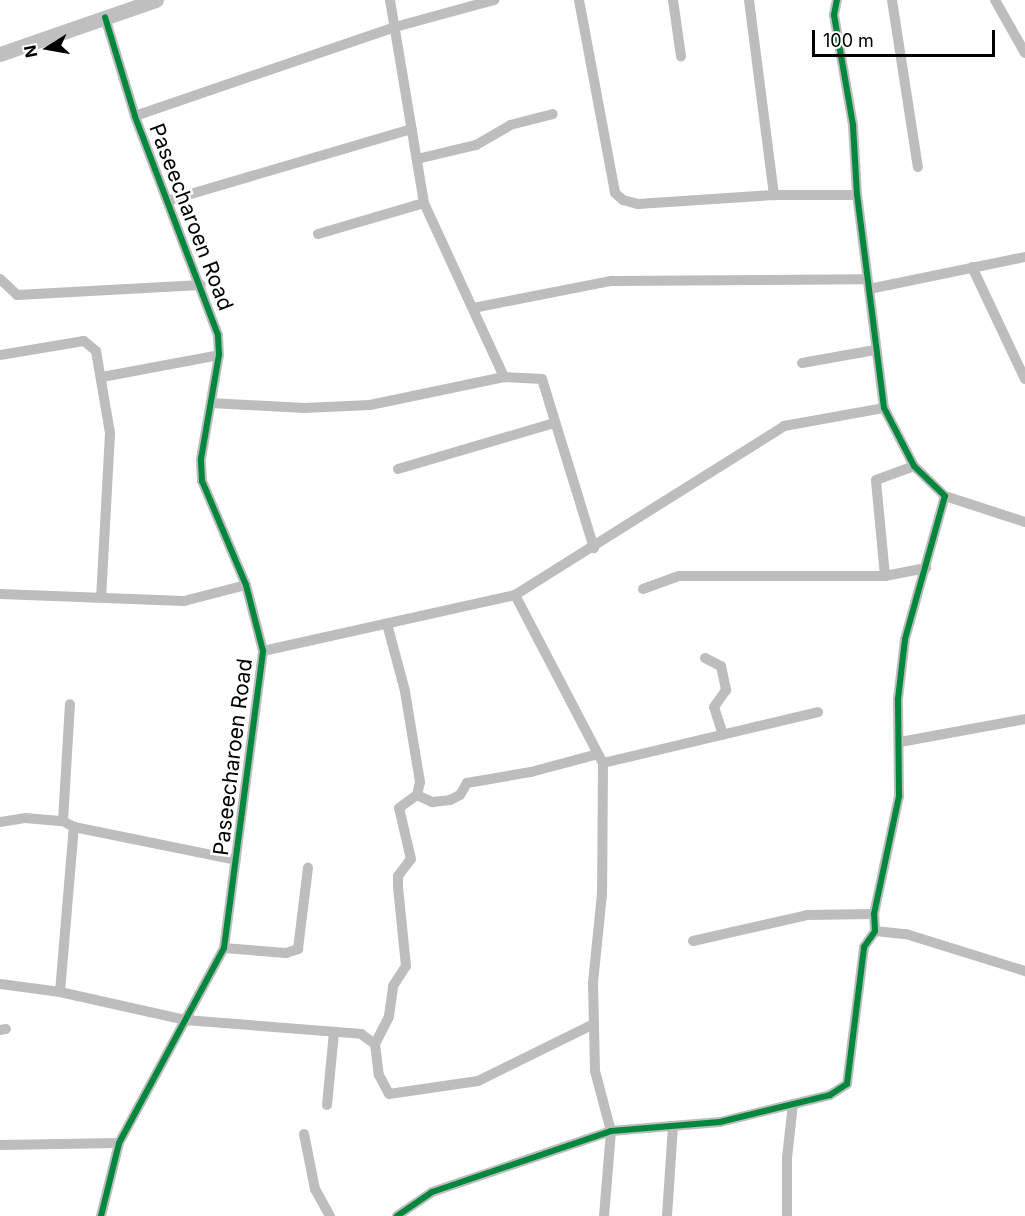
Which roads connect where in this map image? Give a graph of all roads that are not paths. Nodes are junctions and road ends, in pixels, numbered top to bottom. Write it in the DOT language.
graph roads {
  1 [pos="156,0"];
  2 [pos="390,0"];
  3 [pos="494,0"];
  4 [pos="579,0"];
  5 [pos="673,0"];
  6 [pos="749,0"];
  7 [pos="837,0"];
  8 [pos="892,0"];
  9 [pos="995,0"];
  10 [pos="105,17"];
  11 [pos="395,27"];
  12 [pos="1025,53"];
  13 [pos="0,54"];
  14 [pos="681,56"];
  15 [pos="552,114"];
  16 [pos="135,116"];
  17 [pos="412,129"];
  18 [pos="417,159"];
  19 [pos="918,167"];
  20 [pos="774,195"];
  21 [pos="857,195"];
  22 [pos="167,201"];
  23 [pos="424,203"];
  24 [pos="318,234"];
  25 [pos="1025,257"];
  26 [pos="972,267"];
  27 [pos="0,279"];
  28 [pos="868,284"];
  29 [pos="201,285"];
  30 [pos="474,308"];
  31 [pos="875,350"];
  32 [pos="0,355"];
  33 [pos="219,355"];
  34 [pos="802,363"];
  35 [pos="102,377"];
  36 [pos="504,377"];
  37 [pos="1025,379"];
  38 [pos="211,403"];
  39 [pos="884,408"];
  40 [pos="554,423"];
  41 [pos="914,466"];
  42 [pos="398,469"];
  43 [pos="945,496"];
  44 [pos="1025,522"];
  45 [pos="594,548"];
  46 [pos="926,568"];
  47 [pos="885,576"];
  48 [pos="246,585"];
  49 [pos="643,589"];
  50 [pos="0,594"];
  51 [pos="515,595"];
  52 [pos="101,597"];
  53 [pos="387,624"];
  54 [pos="263,651"];
  55 [pos="705,658"];
  56 [pos="70,704"];
  57 [pos="818,712"];
  58 [pos="1025,719"];
  59 [pos="723,735"];
  60 [pos="900,742"];
  61 [pos="600,758"];
  62 [pos="417,795"];
  63 [pos="63,821"];
  64 [pos="0,822"];
  65 [pos="74,827"];
  66 [pos="236,860"];
  67 [pos="308,868"];
  68 [pos="874,914"];
  69 [pos="875,931"];
  70 [pos="693,942"];
  71 [pos="224,948"];
  72 [pos="1025,971"];
  73 [pos="0,984"];
  74 [pos="60,992"];
  75 [pos="185,1020"];
  76 [pos="594,1024"];
  77 [pos="334,1032"];
  78 [pos="375,1044"];
  79 [pos="794,1104"];
  80 [pos="327,1105"];
  81 [pos="673,1126"];
  82 [pos="611,1131"];
  83 [pos="304,1134"];
  84 [pos="118,1143"];
  85 [pos="0,1144"];
  86 [pos="101,1216"];
  87 [pos="330,1216"];
  88 [pos="397,1216"];
  89 [pos="603,1216"];
  90 [pos="667,1216"];
  91 [pos="787,1216"];
  1 -- 10 [label="street"];
  2 -- 11 [label="street"];
  3 -- 11 [label="street"];
  4 -- 20 [label="street"];
  5 -- 14 [label="street"];
  6 -- 20 [label="street"];
  7 -- 21 [label="street"];
  8 -- 19 [label="street"];
  9 -- 12 [label="street"];
  10 -- 13 [label="street"];
  10 -- 16 [label="street, Paseecharoen Road"];
  11 -- 16 [label="street"];
  11 -- 17 [label="street"];
  15 -- 18 [label="street"];
  16 -- 22 [label="street, Paseecharoen Road"];
  17 -- 18 [label="street"];
  17 -- 22 [label="street"];
  18 -- 23 [label="street"];
  20 -- 21 [label="street"];
  21 -- 28 [label="street"];
  22 -- 29 [label="street, Paseecharoen Road"];
  23 -- 24 [label="street"];
  23 -- 30 [label="street"];
  25 -- 26 [label="street"];
  26 -- 28 [label="street"];
  26 -- 37 [label="street"];
  27 -- 29 [label="street"];
  28 -- 30 [label="street"];
  28 -- 31 [label="street"];
  29 -- 33 [label="street, Paseecharoen Road"];
  30 -- 36 [label="street"];
  31 -- 34 [label="street"];
  31 -- 39 [label="street"];
  32 -- 35 [label="street"];
  33 -- 35 [label="street"];
  33 -- 38 [label="street, Paseecharoen Road"];
  35 -- 52 [label="street"];
  36 -- 38 [label="street"];
  36 -- 40 [label="street"];
  38 -- 48 [label="street, Paseecharoen Road"];
  39 -- 41 [label="street"];
  39 -- 45 [label="street"];
  40 -- 42 [label="street"];
  40 -- 45 [label="street"];
  41 -- 43 [label="street"];
  41 -- 47 [label="street"];
  43 -- 44 [label="street"];
  43 -- 46 [label="street"];
  45 -- 51 [label="street"];
  46 -- 47 [label="street"];
  46 -- 60 [label="street"];
  47 -- 49 [label="street"];
  48 -- 52 [label="street"];
  48 -- 54 [label="street, Paseecharoen Road"];
  50 -- 52 [label="street"];
  51 -- 53 [label="street"];
  51 -- 61 [label="street"];
  53 -- 54 [label="street"];
  53 -- 62 [label="street"];
  54 -- 66 [label="street, Paseecharoen Road"];
  55 -- 59 [label="street"];
  56 -- 63 [label="street"];
  57 -- 59 [label="street"];
  58 -- 60 [label="street"];
  59 -- 61 [label="street"];
  60 -- 68 [label="street"];
  61 -- 62 [label="street"];
  61 -- 76 [label="street"];
  62 -- 78 [label="street"];
  63 -- 64 [label="street"];
  63 -- 65 [label="street"];
  65 -- 66 [label="street"];
  65 -- 74 [label="street"];
  66 -- 71 [label="street, Paseecharoen Road"];
  67 -- 71 [label="street"];
  68 -- 69 [label="street"];
  68 -- 70 [label="street"];
  69 -- 72 [label="street"];
  69 -- 79 [label="street"];
  71 -- 75 [label="street, Paseecharoen Road"];
  73 -- 74 [label="street"];
  74 -- 75 [label="street"];
  75 -- 77 [label="street"];
  75 -- 84 [label="street, Paseecharoen Road"];
  76 -- 78 [label="street"];
  76 -- 82 [label="street"];
  77 -- 78 [label="street"];
  77 -- 80 [label="street"];
  79 -- 81 [label="street"];
  79 -- 91 [label="street"];
  81 -- 82 [label="street"];
  81 -- 90 [label="street"];
  82 -- 88 [label="street"];
  82 -- 89 [label="street"];
  83 -- 87 [label="street"];
  84 -- 85 [label="street"];
  84 -- 86 [label="street, Paseecharoen Road"];
}
